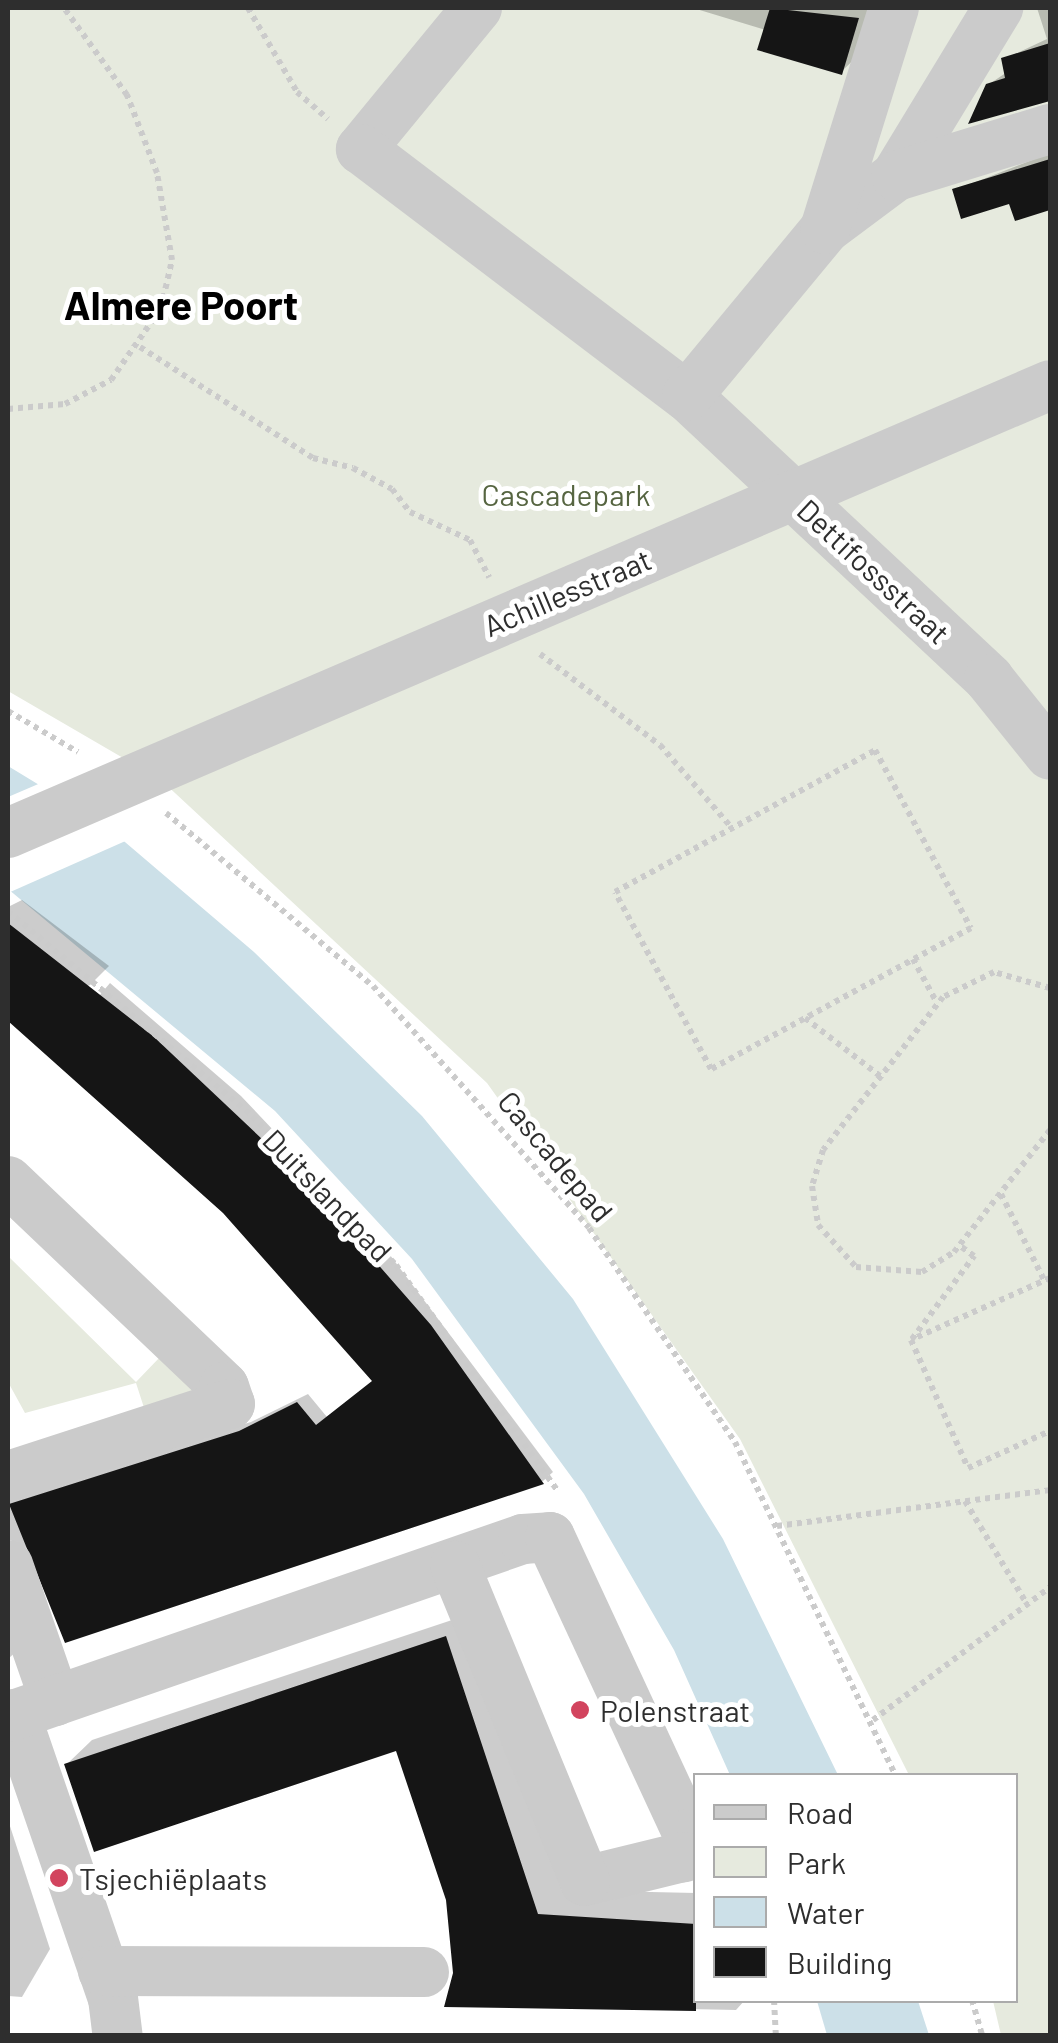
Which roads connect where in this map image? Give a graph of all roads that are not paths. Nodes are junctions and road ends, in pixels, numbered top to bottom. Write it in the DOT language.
graph roads {
  1 [pos="477,8"];
  2 [pos="894,8"];
  3 [pos="998,8"];
  4 [pos="1050,128"];
  5 [pos="896,176"];
  6 [pos="825,230"];
  7 [pos="1050,385"];
  8 [pos="688,396"];
  9 [pos="794,494"];
  10 [pos="1050,755"];
  11 [pos="8,833"];
  12 [pos="8,1181"];
  13 [pos="8,1476"];
  14 [pos="8,1565"];
  15 [pos="455,1566"];
  16 [pos="26,1711"];
  17 [pos="102,1971"];
  18 [pos="424,1972"];
  19 [pos="118,2036"];
  1 -- 8 [label="street, Dettifossstraat"];
  2 -- 6 [label="street"];
  3 -- 5 [label="street"];
  4 -- 5 [label="street"];
  5 -- 6 [label="street"];
  6 -- 8 [label="street"];
  7 -- 9 [label="street, Achillesstraat"];
  8 -- 9 [label="street, Dettifossstraat"];
  9 -- 10 [label="street, Dettifossstraat"];
  9 -- 11 [label="street, Achillesstraat"];
  12 -- 13 [label="street"];
  14 -- 16 [label="street"];
  15 -- 15 [label="street"];
  15 -- 16 [label="street"];
  16 -- 17 [label="street"];
  17 -- 18 [label="street"];
  17 -- 19 [label="street"];
}
